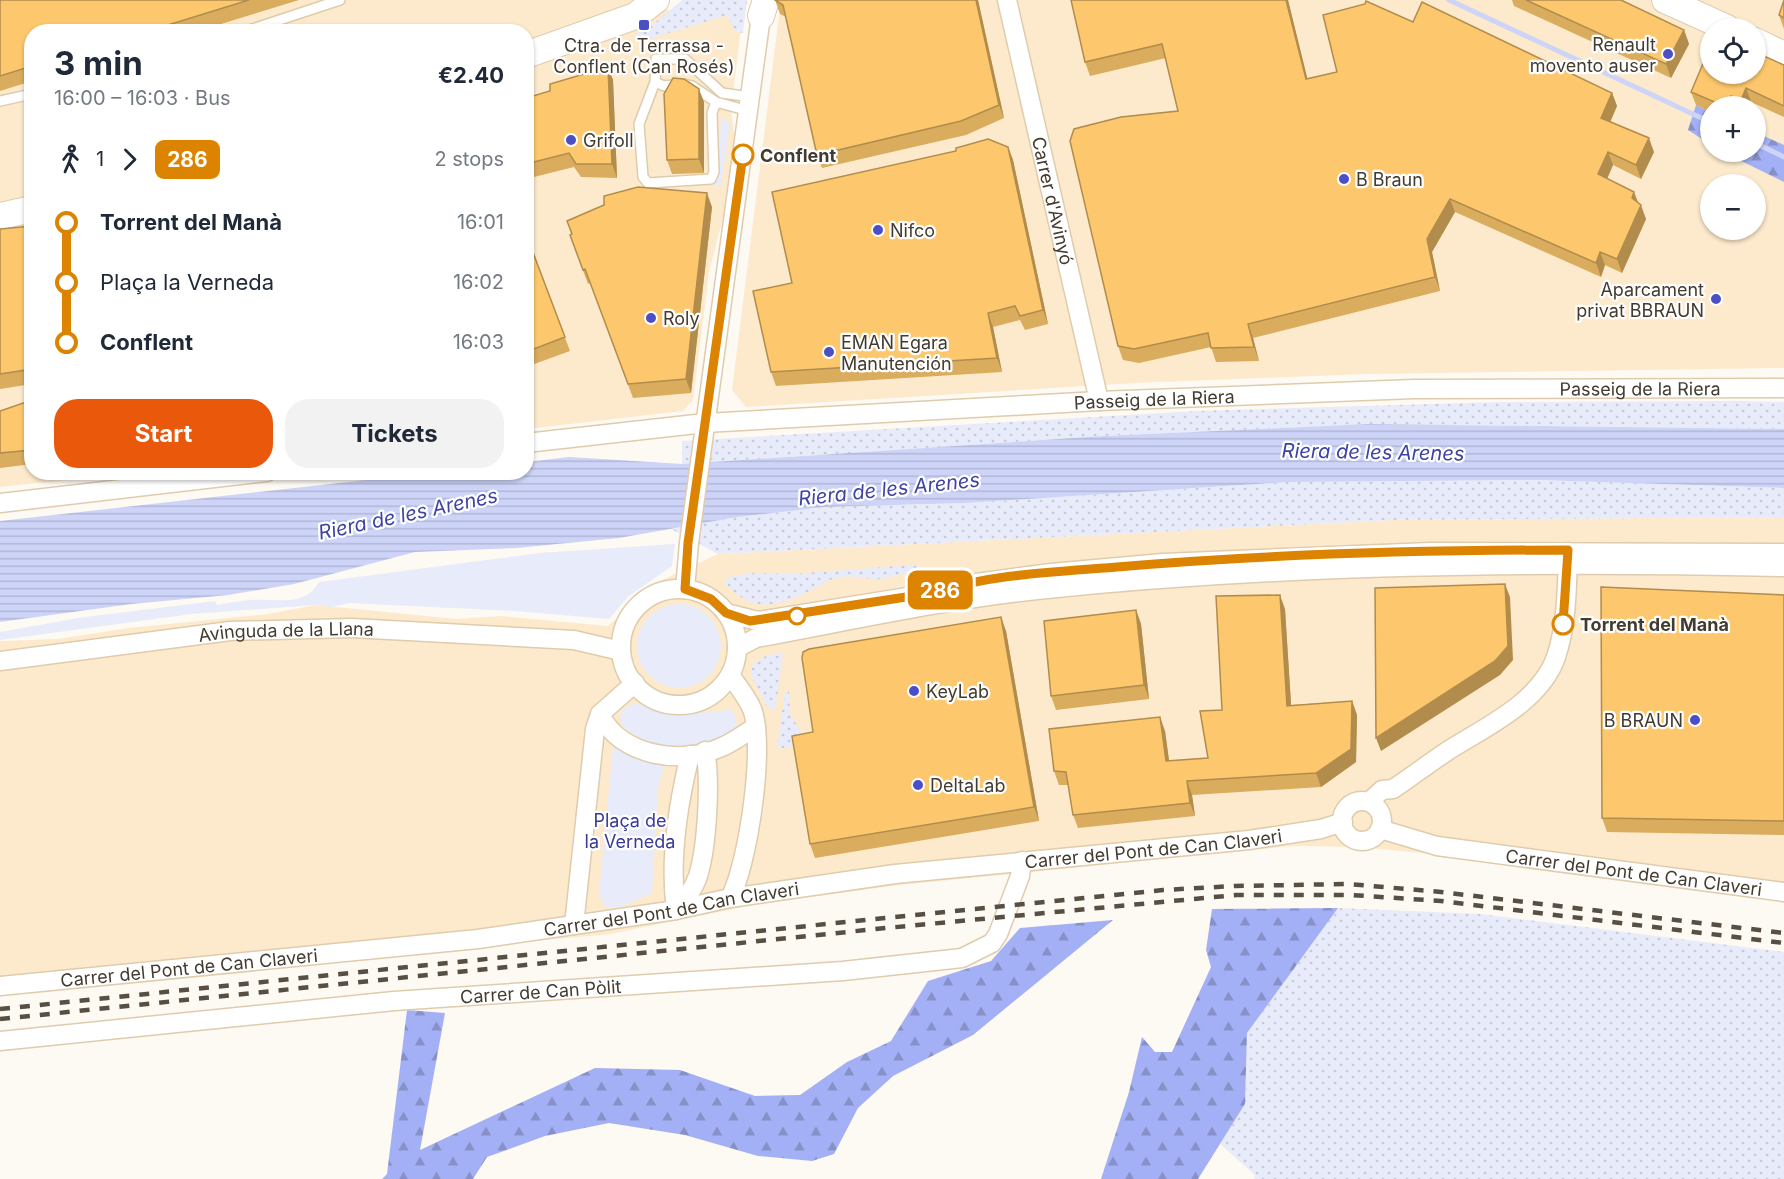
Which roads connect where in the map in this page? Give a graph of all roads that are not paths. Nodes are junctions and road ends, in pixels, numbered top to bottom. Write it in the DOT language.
graph roads {
  1 [pos="340,0"];
  2 [pos="656,0"];
  3 [pos="1007,0"];
  4 [pos="1665,0"];
  5 [pos="762,6"];
  6 [pos="1705,18"];
  7 [pos="267,24"];
  8 [pos="1766,46"];
  9 [pos="534,52"];
  10 [pos="1784,55"];
  11 [pos="656,82"];
  12 [pos="24,96"];
  13 [pos="0,101"];
  14 [pos="716,102"];
  15 [pos="750,104"];
  16 [pos="24,211"];
  17 [pos="0,216"];
  18 [pos="1784,387"];
  19 [pos="1099,401"];
  20 [pos="705,423"];
  21 [pos="534,442"];
  22 [pos="198,480"];
  23 [pos="0,503"];
  24 [pos="1784,553"];
  25 [pos="1568,557"];
  26 [pos="1784,567"];
  27 [pos="685,589"];
  28 [pos="726,613"];
  29 [pos="623,630"];
  30 [pos="574,640"];
  31 [pos="737,648"];
  32 [pos="621,651"];
  33 [pos="0,661"];
  34 [pos="730,675"];
  35 [pos="635,683"];
  36 [pos="600,714"];
  37 [pos="756,727"];
  38 [pos="698,753"];
  39 [pos="1376,815"];
  40 [pos="1342,822"];
  41 [pos="1022,861"];
  42 [pos="1784,892"];
  43 [pos="730,898"];
  44 [pos="676,910"];
  45 [pos="574,925"];
  46 [pos="0,986"];
  47 [pos="0,1041"];
  1 -- 7 [label="lane"];
  2 -- 9 [label="main road"];
  3 -- 19 [label="street, Carrer d'Avinyó"];
  4 -- 6 [label="main road"];
  5 -- 15 [label="street"];
  8 -- 10 [label="main road"];
  11 -- 14 [label="lane"];
  11 -- 14 [label="lane"];
  11 -- 15 [label="lane"];
  12 -- 13 [label="lane"];
  14 -- 15 [label="lane"];
  15 -- 20 [label="street"];
  16 -- 17 [label="main road"];
  18 -- 19 [label="street, Passeig de la Riera"];
  19 -- 20 [label="street, Passeig de la Riera"];
  20 -- 21 [label="street, Passeig de la Riera"];
  20 -- 27 [label="street"];
  22 -- 23 [label="street"];
  24 -- 25 [label="street"];
  25 -- 26 [label="street"];
  25 -- 28 [label="street"];
  25 -- 31 [label="street"];
  25 -- 39 [label="street"];
  27 -- 28 [label="street"];
  27 -- 29 [label="street"];
  28 -- 31 [label="street"];
  29 -- 30 [label="street, Avinguda de la Llana"];
  29 -- 32 [label="street"];
  30 -- 32 [label="street, Avinguda de la Llana"];
  30 -- 33 [label="street, Avinguda de la Llana"];
  31 -- 34 [label="street"];
  32 -- 35 [label="street"];
  34 -- 35 [label="street"];
  34 -- 37 [label="street"];
  35 -- 36 [label="street"];
  36 -- 38 [label="street"];
  36 -- 45 [label="street"];
  37 -- 38 [label="street"];
  37 -- 43 [label="street"];
  38 -- 44 [label="street"];
  38 -- 44 [label="street"];
  39 -- 40 [label="street"];
  39 -- 40 [label="street"];
  39 -- 42 [label="street, Carrer del Pont de Can Claveri"];
  40 -- 41 [label="street, Carrer del Pont de Can Claveri"];
  41 -- 43 [label="street, Carrer del Pont de Can Claveri"];
  41 -- 47 [label="street, Carrer de Can Pòlit"];
  43 -- 44 [label="street, Carrer del Pont de Can Claveri"];
  44 -- 45 [label="street, Carrer del Pont de Can Claveri"];
  45 -- 46 [label="street, Carrer del Pont de Can Claveri"];
}
